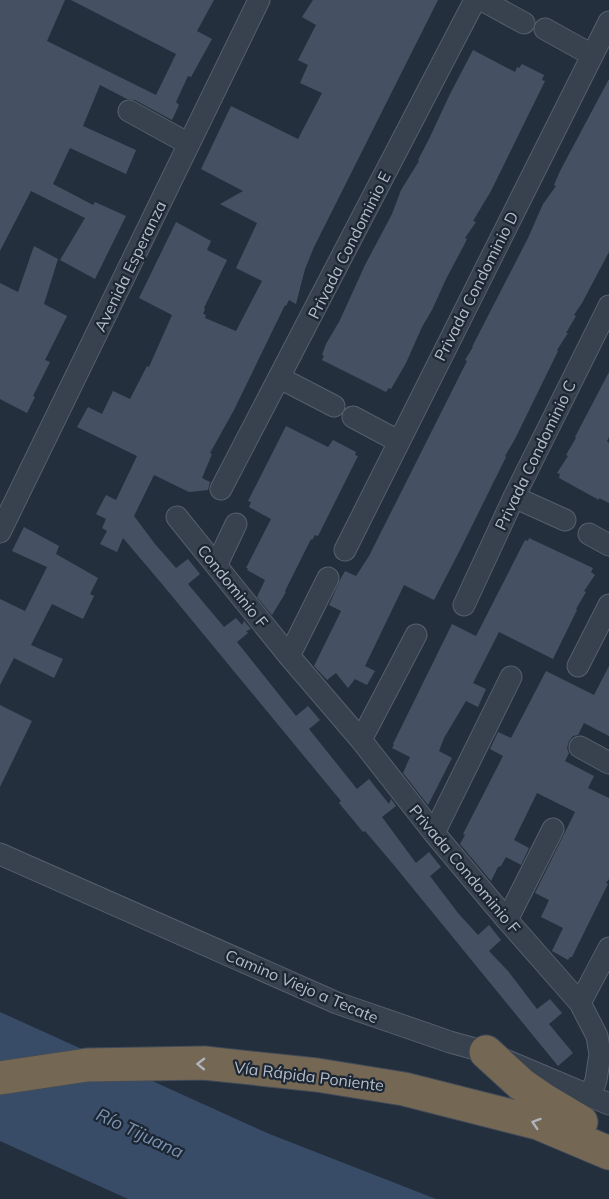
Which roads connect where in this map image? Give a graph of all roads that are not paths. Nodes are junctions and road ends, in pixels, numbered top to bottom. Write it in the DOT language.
graph roads {
  1 [pos="259,0"];
  2 [pos="475,0"];
  3 [pos="482,0"];
  4 [pos="609,22"];
  5 [pos="524,23"];
  6 [pos="545,29"];
  7 [pos="592,55"];
  8 [pos="129,111"];
  9 [pos="189,144"];
  10 [pos="609,306"];
  11 [pos="280,378"];
  12 [pos="334,406"];
  13 [pos="353,417"];
  14 [pos="399,441"];
  15 [pos="221,489"];
  16 [pos="514,497"];
  17 [pos="177,516"];
  18 [pos="565,520"];
  19 [pos="236,524"];
  20 [pos="0,532"];
  21 [pos="589,534"];
  22 [pos="609,544"];
  23 [pos="345,550"];
  24 [pos="217,564"];
  25 [pos="328,578"];
  26 [pos="464,605"];
  27 [pos="609,605"];
  28 [pos="416,635"];
  29 [pos="289,656"];
  30 [pos="578,666"];
  31 [pos="511,677"];
  32 [pos="360,740"];
  33 [pos="580,747"];
  34 [pos="609,763"];
  35 [pos="554,829"];
  36 [pos="434,833"];
  37 [pos="0,854"];
  38 [pos="507,920"];
  39 [pos="609,948"];
  40 [pos="580,1003"];
  41 [pos="486,1052"];
  42 [pos="0,1078"];
  43 [pos="600,1101"];
  44 [pos="609,1138"];
  45 [pos="609,1154"];
  1 -- 9 [label="street, Avenida Esperanza"];
  2 -- 11 [label="street, Privada Condominio E"];
  3 -- 5 [label="street"];
  4 -- 7 [label="street, Privada Condominio D"];
  6 -- 7 [label="street"];
  7 -- 14 [label="street, Privada Condominio D"];
  8 -- 9 [label="street"];
  9 -- 20 [label="street, Avenida Esperanza"];
  10 -- 16 [label="street, Privada Condominio C"];
  11 -- 12 [label="street"];
  11 -- 15 [label="street, Privada Condominio E"];
  13 -- 14 [label="street"];
  14 -- 23 [label="street, Privada Condominio D"];
  16 -- 18 [label="street"];
  16 -- 26 [label="street, Privada Condominio C"];
  17 -- 24 [label="street, Condominio F"];
  19 -- 24 [label="street"];
  21 -- 22 [label="street"];
  24 -- 29 [label="street, Condominio F"];
  25 -- 29 [label="street"];
  27 -- 30 [label="street"];
  28 -- 32 [label="street"];
  29 -- 32 [label="street, Privada Condominio F"];
  31 -- 36 [label="street"];
  32 -- 36 [label="street, Privada Condominio F"];
  33 -- 34 [label="street"];
  35 -- 38 [label="street"];
  36 -- 38 [label="street, Privada Condominio F"];
  37 -- 41 [label="street, Camino Viejo a Tecate"];
  38 -- 40 [label="street, Privada Condominio F"];
  39 -- 40 [label="street"];
  40 -- 43 [label="street, Privada Condominio F"];
  41 -- 43 [label="street, Camino Viejo a Tecate"];
  41 -- 44 [label="highway"];
  45 -- 42 [label="highway, Vía Rápida Poniente, one-way"];
}
